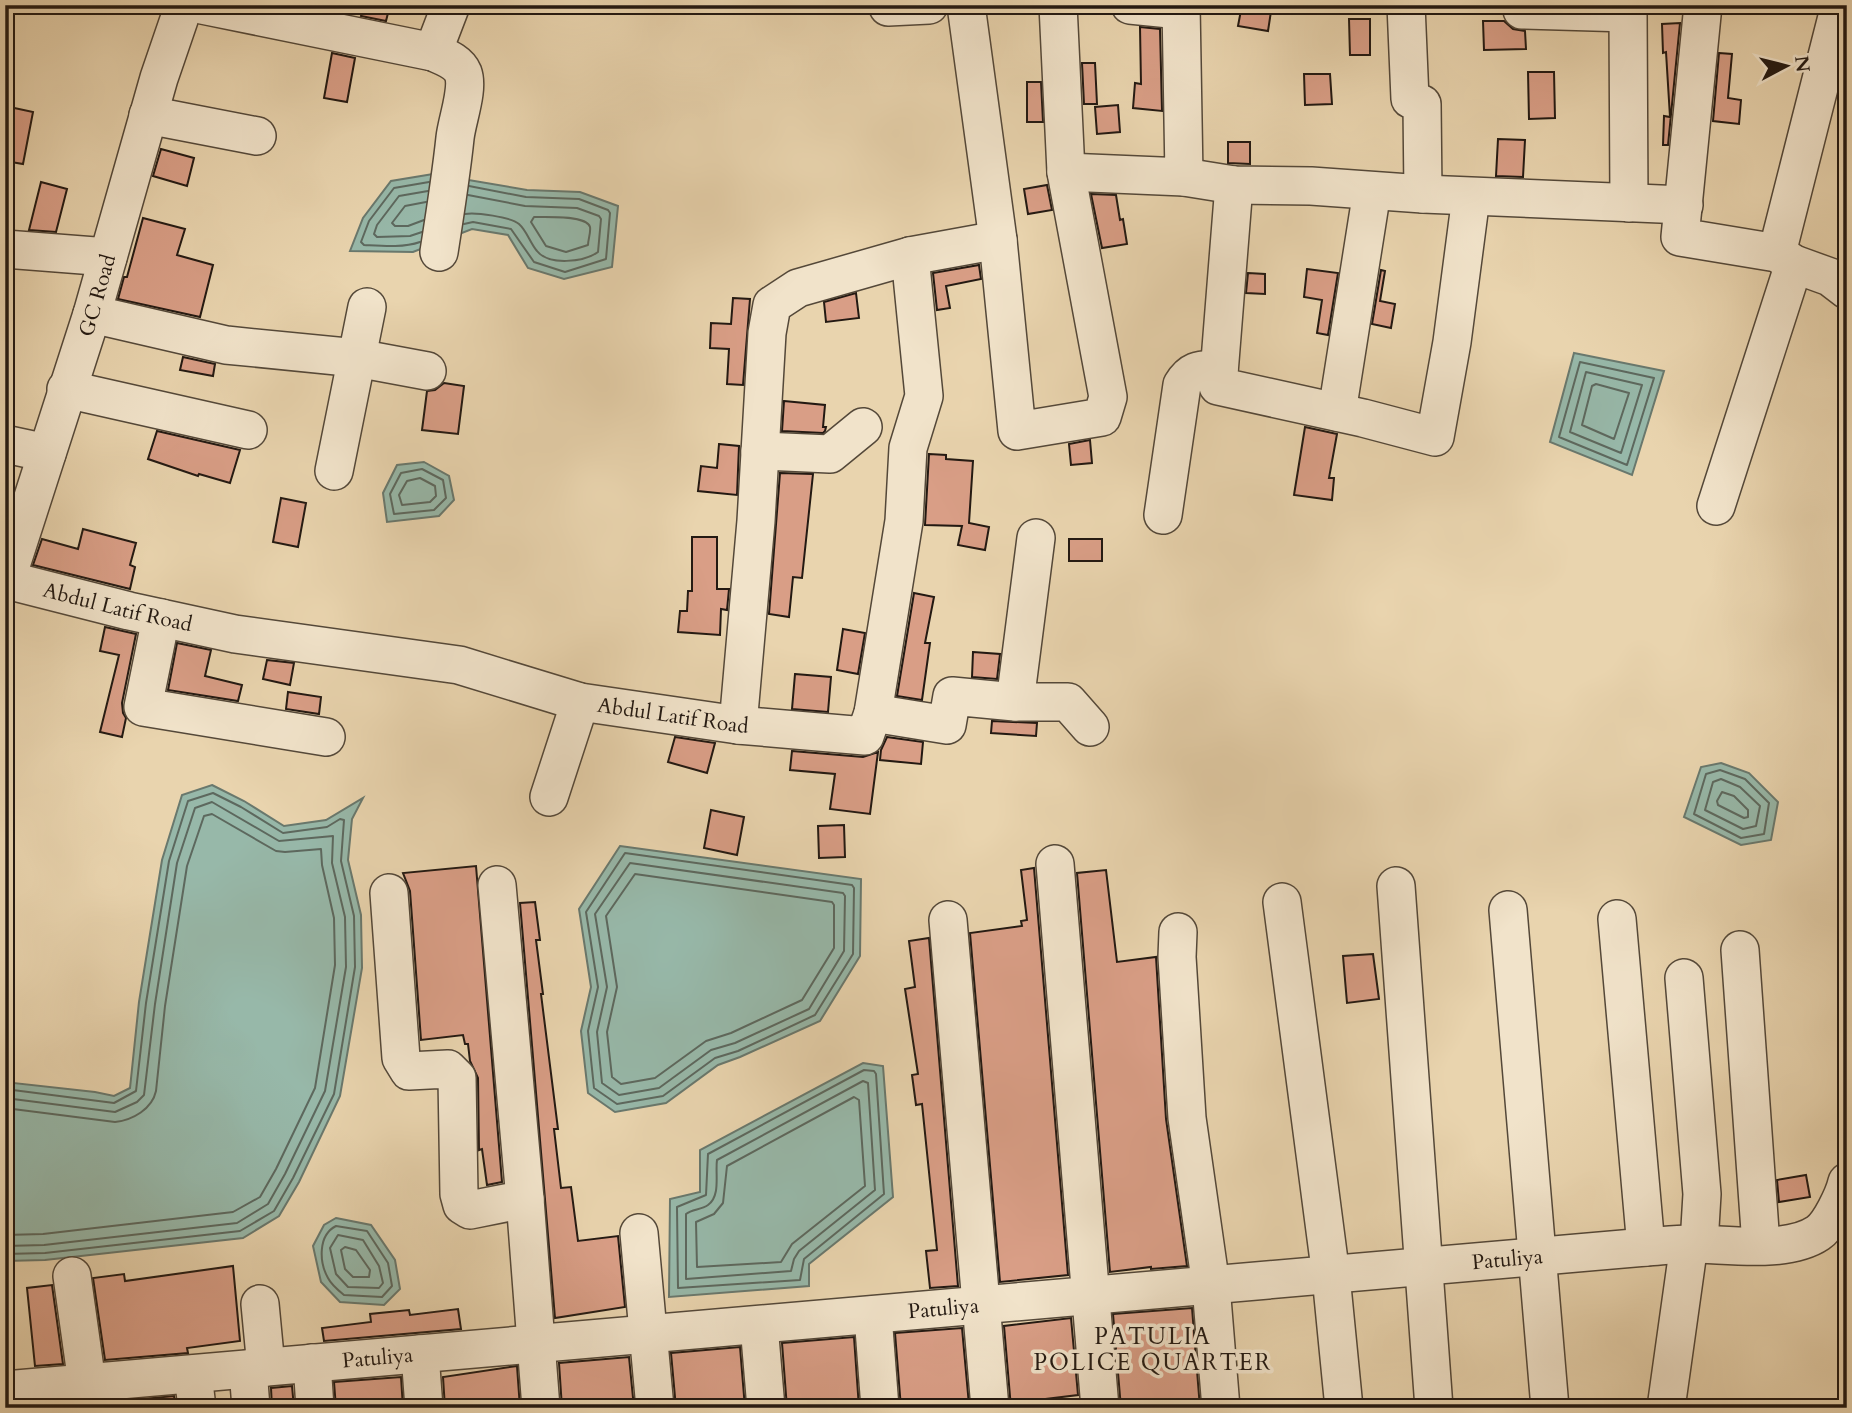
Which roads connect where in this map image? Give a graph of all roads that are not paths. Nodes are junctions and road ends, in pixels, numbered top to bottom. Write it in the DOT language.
graph roads {
  1 [pos="184,5"];
  2 [pos="202,5"];
  3 [pos="451,5"];
  4 [pos="888,5"];
  5 [pos="929,5"];
  6 [pos="965,5"];
  7 [pos="1058,5"];
  8 [pos="1130,5"];
  9 [pos="1406,5"];
  10 [pos="1521,5"];
  11 [pos="1703,5"];
  12 [pos="1840,5"];
  13 [pos="1181,8"];
  14 [pos="433,52"];
  15 [pos="148,115"];
  16 [pos="257,136"];
  17 [pos="1066,172"];
  18 [pos="1184,177"];
  19 [pos="1234,185"];
  20 [pos="1372,191"];
  21 [pos="1423,194"];
  22 [pos="1472,197"];
  23 [pos="1629,203"];
  24 [pos="1684,205"];
  25 [pos="998,240"];
  26 [pos="5,249"];
  27 [pos="439,252"];
  28 [pos="910,256"];
  29 [pos="108,257"];
  30 [pos="1786,258"];
  31 [pos="1847,290"];
  32 [pos="367,307"];
  33 [pos="92,314"];
  34 [pos="357,358"];
  35 [pos="1219,369"];
  36 [pos="427,371"];
  37 [pos="66,389"];
  38 [pos="1336,412"];
  39 [pos="863,427"];
  40 [pos="248,430"];
  41 [pos="5,444"];
  42 [pos="760,452"];
  43 [pos="47,453"];
  44 [pos="334,471"];
  45 [pos="1716,506"];
  46 [pos="1163,515"];
  47 [pos="1035,538"];
  48 [pos="6,582"];
  49 [pos="161,618"];
  50 [pos="580,702"];
  51 [pos="1015,702"];
  52 [pos="873,713"];
  53 [pos="738,725"];
  54 [pos="1090,727"];
  55 [pos="326,737"];
  56 [pos="550,797"];
  57 [pos="1055,863"];
  58 [pos="497,885"];
  59 [pos="1396,886"];
  60 [pos="389,893"];
  61 [pos="1282,902"];
  62 [pos="1508,910"];
  63 [pos="1616,919"];
  64 [pos="948,920"];
  65 [pos="1178,932"];
  66 [pos="1740,950"];
  67 [pos="1684,978"];
  68 [pos="1847,1182"];
  69 [pos="526,1199"];
  70 [pos="639,1233"];
  71 [pos="1694,1244"];
  72 [pos="1761,1245"];
  73 [pos="1646,1247"];
  74 [pos="1539,1258"];
  75 [pos="1424,1268"];
  76 [pos="72,1276"];
  77 [pos="1331,1276"];
  78 [pos="1211,1286"];
  79 [pos="1090,1296"];
  80 [pos="260,1304"];
  81 [pos="981,1306"];
  82 [pos="873,1315"];
  83 [pos="760,1325"];
  84 [pos="649,1334"];
  85 [pos="536,1344"];
  86 [pos="420,1354"];
  87 [pos="312,1363"];
  88 [pos="257,1368"];
  89 [pos="5,1390"];
  90 [pos="81,1391"];
  91 [pos="195,1391"];
  92 [pos="147,1393"];
  93 [pos="251,1408"];
  94 [pos="316,1408"];
  95 [pos="424,1408"];
  96 [pos="541,1408"];
  97 [pos="655,1408"];
  98 [pos="766,1408"];
  99 [pos="880,1408"];
  100 [pos="990,1408"];
  101 [pos="1100,1408"];
  102 [pos="1221,1408"];
  103 [pos="1344,1408"];
  104 [pos="1434,1408"];
  105 [pos="1550,1408"];
  106 [pos="1666,1408"];
  1 -- 15 [label="street, GC Road"];
  2 -- 14 [label="street"];
  3 -- 14 [label="street"];
  4 -- 5 [label="street"];
  6 -- 25 [label="street"];
  7 -- 17 [label="street"];
  8 -- 13 [label="street"];
  9 -- 21 [label="street"];
  10 -- 23 [label="street"];
  11 -- 24 [label="street"];
  12 -- 30 [label="street"];
  13 -- 18 [label="street"];
  14 -- 27 [label="street"];
  15 -- 16 [label="street"];
  15 -- 29 [label="street, GC Road"];
  17 -- 18 [label="street"];
  17 -- 25 [label="street"];
  18 -- 19 [label="street"];
  19 -- 20 [label="street"];
  19 -- 35 [label="street"];
  20 -- 21 [label="street"];
  20 -- 38 [label="street"];
  21 -- 22 [label="street"];
  22 -- 23 [label="street"];
  22 -- 38 [label="street"];
  23 -- 24 [label="street"];
  24 -- 30 [label="street"];
  25 -- 28 [label="street"];
  26 -- 29 [label="street"];
  28 -- 42 [label="street"];
  28 -- 52 [label="street"];
  29 -- 33 [label="street, GC Road"];
  30 -- 31 [label="street"];
  30 -- 45 [label="street"];
  32 -- 34 [label="street"];
  33 -- 34 [label="street"];
  33 -- 37 [label="street, GC Road"];
  34 -- 36 [label="street"];
  34 -- 44 [label="street"];
  35 -- 38 [label="street"];
  35 -- 46 [label="street"];
  37 -- 40 [label="street"];
  37 -- 43 [label="street, GC Road"];
  39 -- 42 [label="street"];
  41 -- 43 [label="street"];
  42 -- 53 [label="street"];
  43 -- 48 [label="street, GC Road"];
  47 -- 51 [label="street"];
  48 -- 49 [label="street, Abdul Latif Road"];
  49 -- 50 [label="street, Abdul Latif Road"];
  49 -- 55 [label="street"];
  50 -- 53 [label="street, Abdul Latif Road"];
  50 -- 56 [label="street"];
  51 -- 52 [label="street"];
  51 -- 54 [label="street"];
  52 -- 53 [label="street, Abdul Latif Road"];
  57 -- 79 [label="street"];
  58 -- 69 [label="street"];
  59 -- 75 [label="street"];
  60 -- 69 [label="street"];
  61 -- 77 [label="street"];
  62 -- 74 [label="street"];
  63 -- 73 [label="street"];
  64 -- 81 [label="street"];
  65 -- 78 [label="street"];
  66 -- 72 [label="street"];
  67 -- 71 [label="street"];
  68 -- 72 [label="street, Patuliya"];
  69 -- 85 [label="street"];
  70 -- 84 [label="street"];
  71 -- 72 [label="street, Patuliya"];
  71 -- 73 [label="street, Patuliya"];
  71 -- 106 [label="street"];
  73 -- 74 [label="street, Patuliya"];
  74 -- 75 [label="street, Patuliya"];
  74 -- 105 [label="street"];
  75 -- 77 [label="street, Patuliya"];
  75 -- 104 [label="street"];
  76 -- 90 [label="street"];
  77 -- 78 [label="street, Patuliya"];
  77 -- 103 [label="street"];
  78 -- 79 [label="street, Patuliya"];
  78 -- 102 [label="street"];
  79 -- 81 [label="street, Patuliya"];
  79 -- 101 [label="street"];
  80 -- 88 [label="street"];
  81 -- 82 [label="street, Patuliya"];
  81 -- 100 [label="street"];
  82 -- 83 [label="street, Patuliya"];
  82 -- 99 [label="street"];
  83 -- 84 [label="street, Patuliya"];
  83 -- 98 [label="street"];
  84 -- 85 [label="street, Patuliya"];
  84 -- 97 [label="street"];
  85 -- 86 [label="street, Patuliya"];
  85 -- 96 [label="street"];
  86 -- 87 [label="street, Patuliya"];
  86 -- 95 [label="street"];
  87 -- 88 [label="street, Patuliya"];
  87 -- 94 [label="street"];
  88 -- 91 [label="street, Patuliya"];
  88 -- 93 [label="street"];
  89 -- 90 [label="street, Patuliya"];
  90 -- 92 [label="street, Patuliya"];
  91 -- 92 [label="street, Patuliya"];
}
